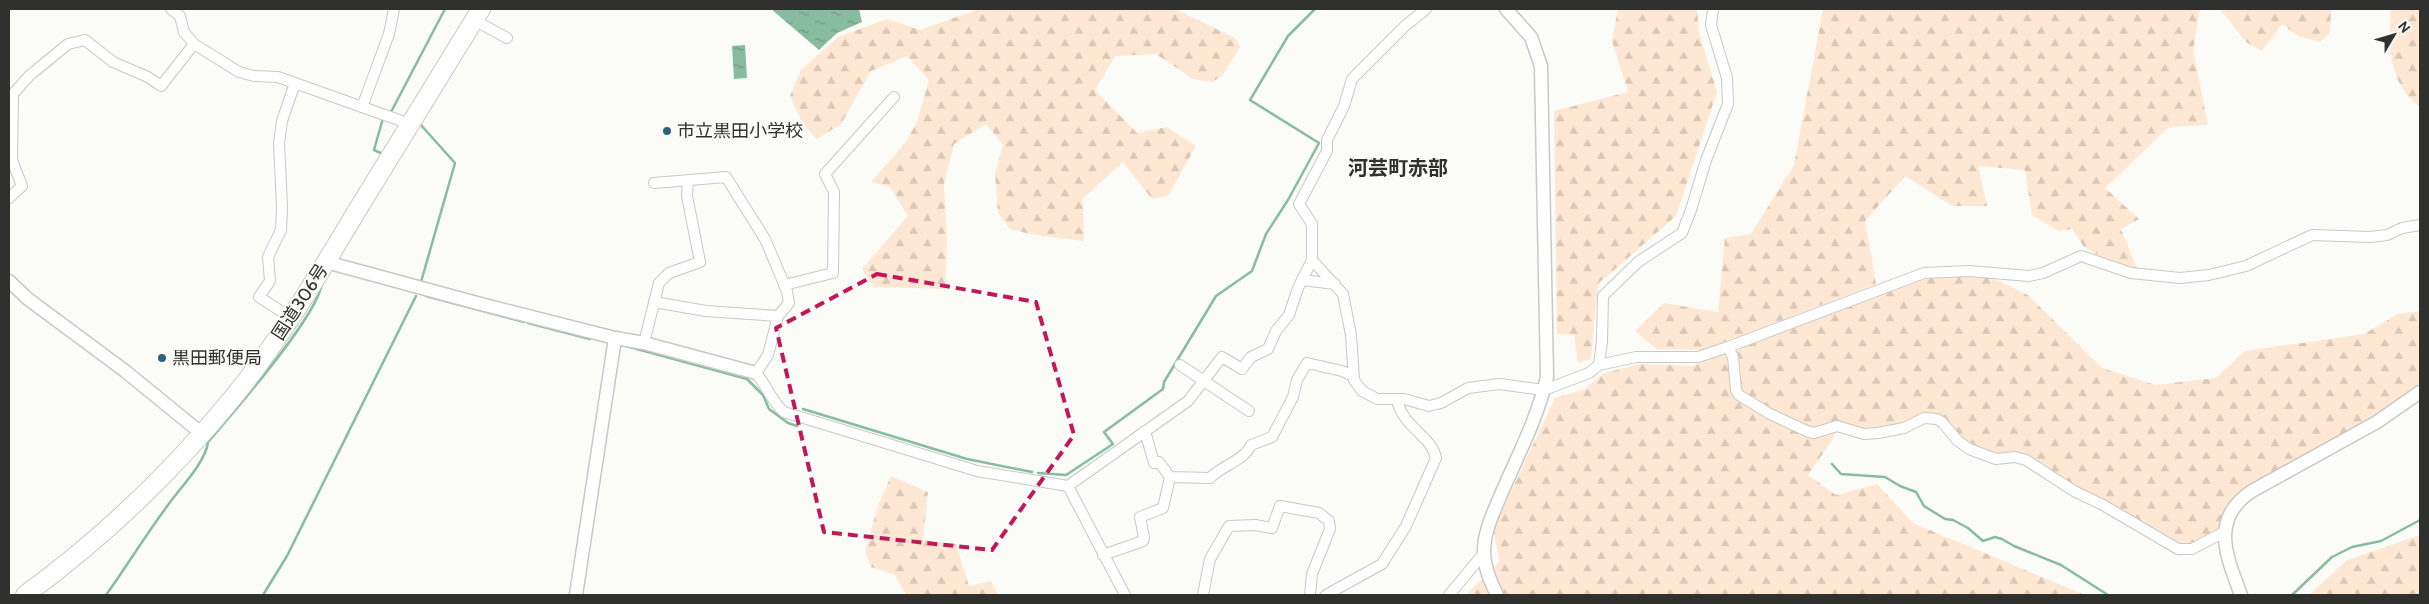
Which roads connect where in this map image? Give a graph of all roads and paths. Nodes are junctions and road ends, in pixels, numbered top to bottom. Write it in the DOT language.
graph roads {
  1 [pos="171,9"];
  2 [pos="394,9"];
  3 [pos="1426,9"];
  4 [pos="1506,9"];
  5 [pos="1713,9"];
  6 [pos="478,14"];
  7 [pos="507,38"];
  8 [pos="194,44"];
  9 [pos="295,83"];
  10 [pos="894,97"];
  11 [pos="362,107"];
  12 [pos="410,124"];
  13 [pos="688,180"];
  14 [pos="654,183"];
  15 [pos="9,198"];
  16 [pos="2420,225"];
  17 [pos="1312,260"];
  18 [pos="326,262"];
  19 [pos="1302,280"];
  20 [pos="9,281"];
  21 [pos="1335,284"];
  22 [pos="784,285"];
  23 [pos="654,302"];
  24 [pos="778,316"];
  25 [pos="290,317"];
  26 [pos="615,338"];
  27 [pos="644,343"];
  28 [pos="1728,347"];
  29 [pos="1180,365"];
  30 [pos="1599,365"];
  31 [pos="756,373"];
  32 [pos="1353,376"];
  33 [pos="1204,383"];
  34 [pos="1544,390"];
  35 [pos="2420,392"];
  36 [pos="1397,400"];
  37 [pos="1249,411"];
  38 [pos="1145,431"];
  39 [pos="201,433"];
  40 [pos="1170,477"];
  41 [pos="1068,486"];
  42 [pos="2224,532"];
  43 [pos="1484,553"];
  44 [pos="1103,555"];
  45 [pos="25,595"];
  46 [pos="576,595"];
  47 [pos="1125,595"];
  48 [pos="1202,595"];
  49 [pos="1310,595"];
  50 [pos="1326,595"];
  51 [pos="1449,595"];
  52 [pos="1497,595"];
  53 [pos="2241,595"];
  1 -- 8 [label="street"];
  2 -- 11 [label="street"];
  3 -- 17 [label="street"];
  4 -- 34 [label="street"];
  5 -- 30 [label="street"];
  6 -- 7 [label="street"];
  6 -- 12 [label="highway, 国道306号"];
  8 -- 9 [label="street"];
  8 -- 15 [label="street"];
  9 -- 11 [label="street"];
  9 -- 25 [label="street"];
  10 -- 22 [label="street"];
  11 -- 12 [label="street"];
  12 -- 18 [label="highway, 国道306号"];
  13 -- 14 [label="street"];
  13 -- 22 [label="street"];
  13 -- 23 [label="street"];
  16 -- 28 [label="street"];
  17 -- 19 [label="street"];
  17 -- 21 [label="street"];
  18 -- 25 [label="highway, 国道306号"];
  18 -- 26 [label="street"];
  19 -- 21 [label="street"];
  19 -- 33 [label="street"];
  20 -- 39 [label="street"];
  21 -- 32 [label="street"];
  22 -- 24 [label="street"];
  23 -- 24 [label="street"];
  23 -- 27 [label="street"];
  24 -- 31 [label="street"];
  25 -- 39 [label="highway, 国道306号"];
  26 -- 27 [label="street"];
  26 -- 46 [label="street"];
  27 -- 31 [label="street"];
  28 -- 30 [label="street"];
  28 -- 42 [label="street"];
  29 -- 33 [label="street"];
  30 -- 34 [label="street"];
  31 -- 41 [label="street"];
  32 -- 36 [label="street"];
  32 -- 40 [label="street"];
  33 -- 37 [label="street"];
  33 -- 38 [label="street"];
  34 -- 36 [label="street"];
  34 -- 43 [label="street"];
  35 -- 42 [label="street"];
  36 -- 50 [label="street"];
  38 -- 40 [label="street"];
  38 -- 41 [label="street"];
  39 -- 45 [label="highway, 国道306号"];
  40 -- 44 [label="street"];
  41 -- 44 [label="street"];
  42 -- 53 [label="street"];
  43 -- 51 [label="street"];
  43 -- 52 [label="street"];
  44 -- 47 [label="street"];
  48 -- 49 [label="street"];
}
